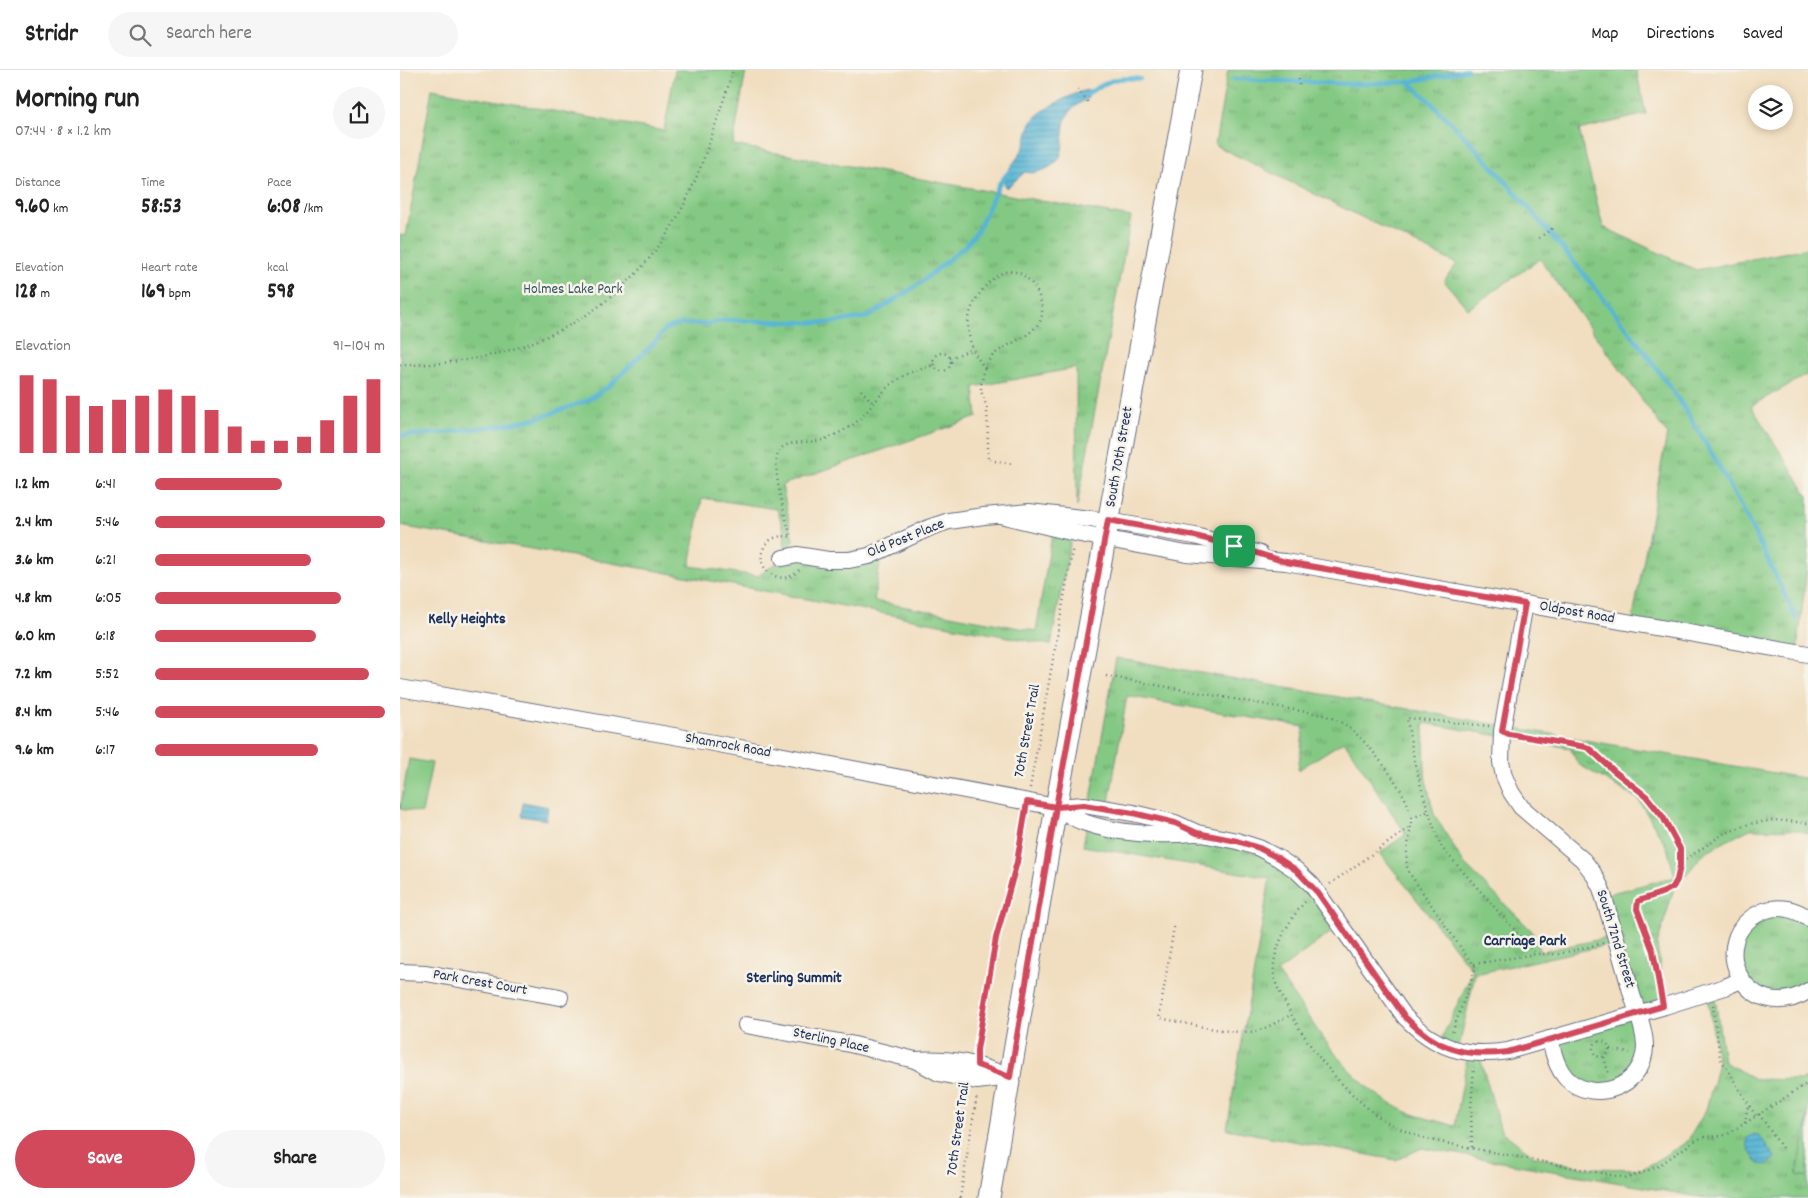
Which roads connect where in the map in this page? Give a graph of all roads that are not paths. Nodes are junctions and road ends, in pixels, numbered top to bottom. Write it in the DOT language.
graph roads {
  1 [pos="1191,70"];
  2 [pos="1000,515"];
  3 [pos="1107,530"];
  4 [pos="783,558"];
  5 [pos="1525,604"];
  6 [pos="1808,654"];
  7 [pos="400,688"];
  8 [pos="1056,807"];
  9 [pos="1808,918"];
  10 [pos="400,972"];
  11 [pos="1741,980"];
  12 [pos="1808,991"];
  13 [pos="560,997"];
  14 [pos="1638,1014"];
  15 [pos="746,1025"];
  16 [pos="1550,1040"];
  17 [pos="1010,1077"];
  18 [pos="989,1198"];
  1 -- 3 [label="main road, South 70th Street"];
  2 -- 3 [label="street, Old Post Place"];
  2 -- 3 [label="street, Old Post Place"];
  2 -- 4 [label="street, Old Post Place"];
  3 -- 5 [label="street, Oldpost Road"];
  3 -- 8 [label="main road, South 70th Street"];
  5 -- 6 [label="street, Oldpost Road"];
  5 -- 14 [label="street, South 72nd Street"];
  7 -- 8 [label="street, Shamrock Road"];
  8 -- 16 [label="street, Shamrock Road"];
  8 -- 17 [label="main road, South 70th Street"];
  9 -- 11 [label="street"];
  10 -- 13 [label="street, Park Crest Court"];
  11 -- 12 [label="street"];
  11 -- 14 [label="street, Shamrock Road"];
  14 -- 16 [label="street, Shamrock Road"];
  14 -- 16 [label="street"];
  15 -- 17 [label="street, Sterling Place"];
  17 -- 18 [label="main road, South 70th Street"];
}
